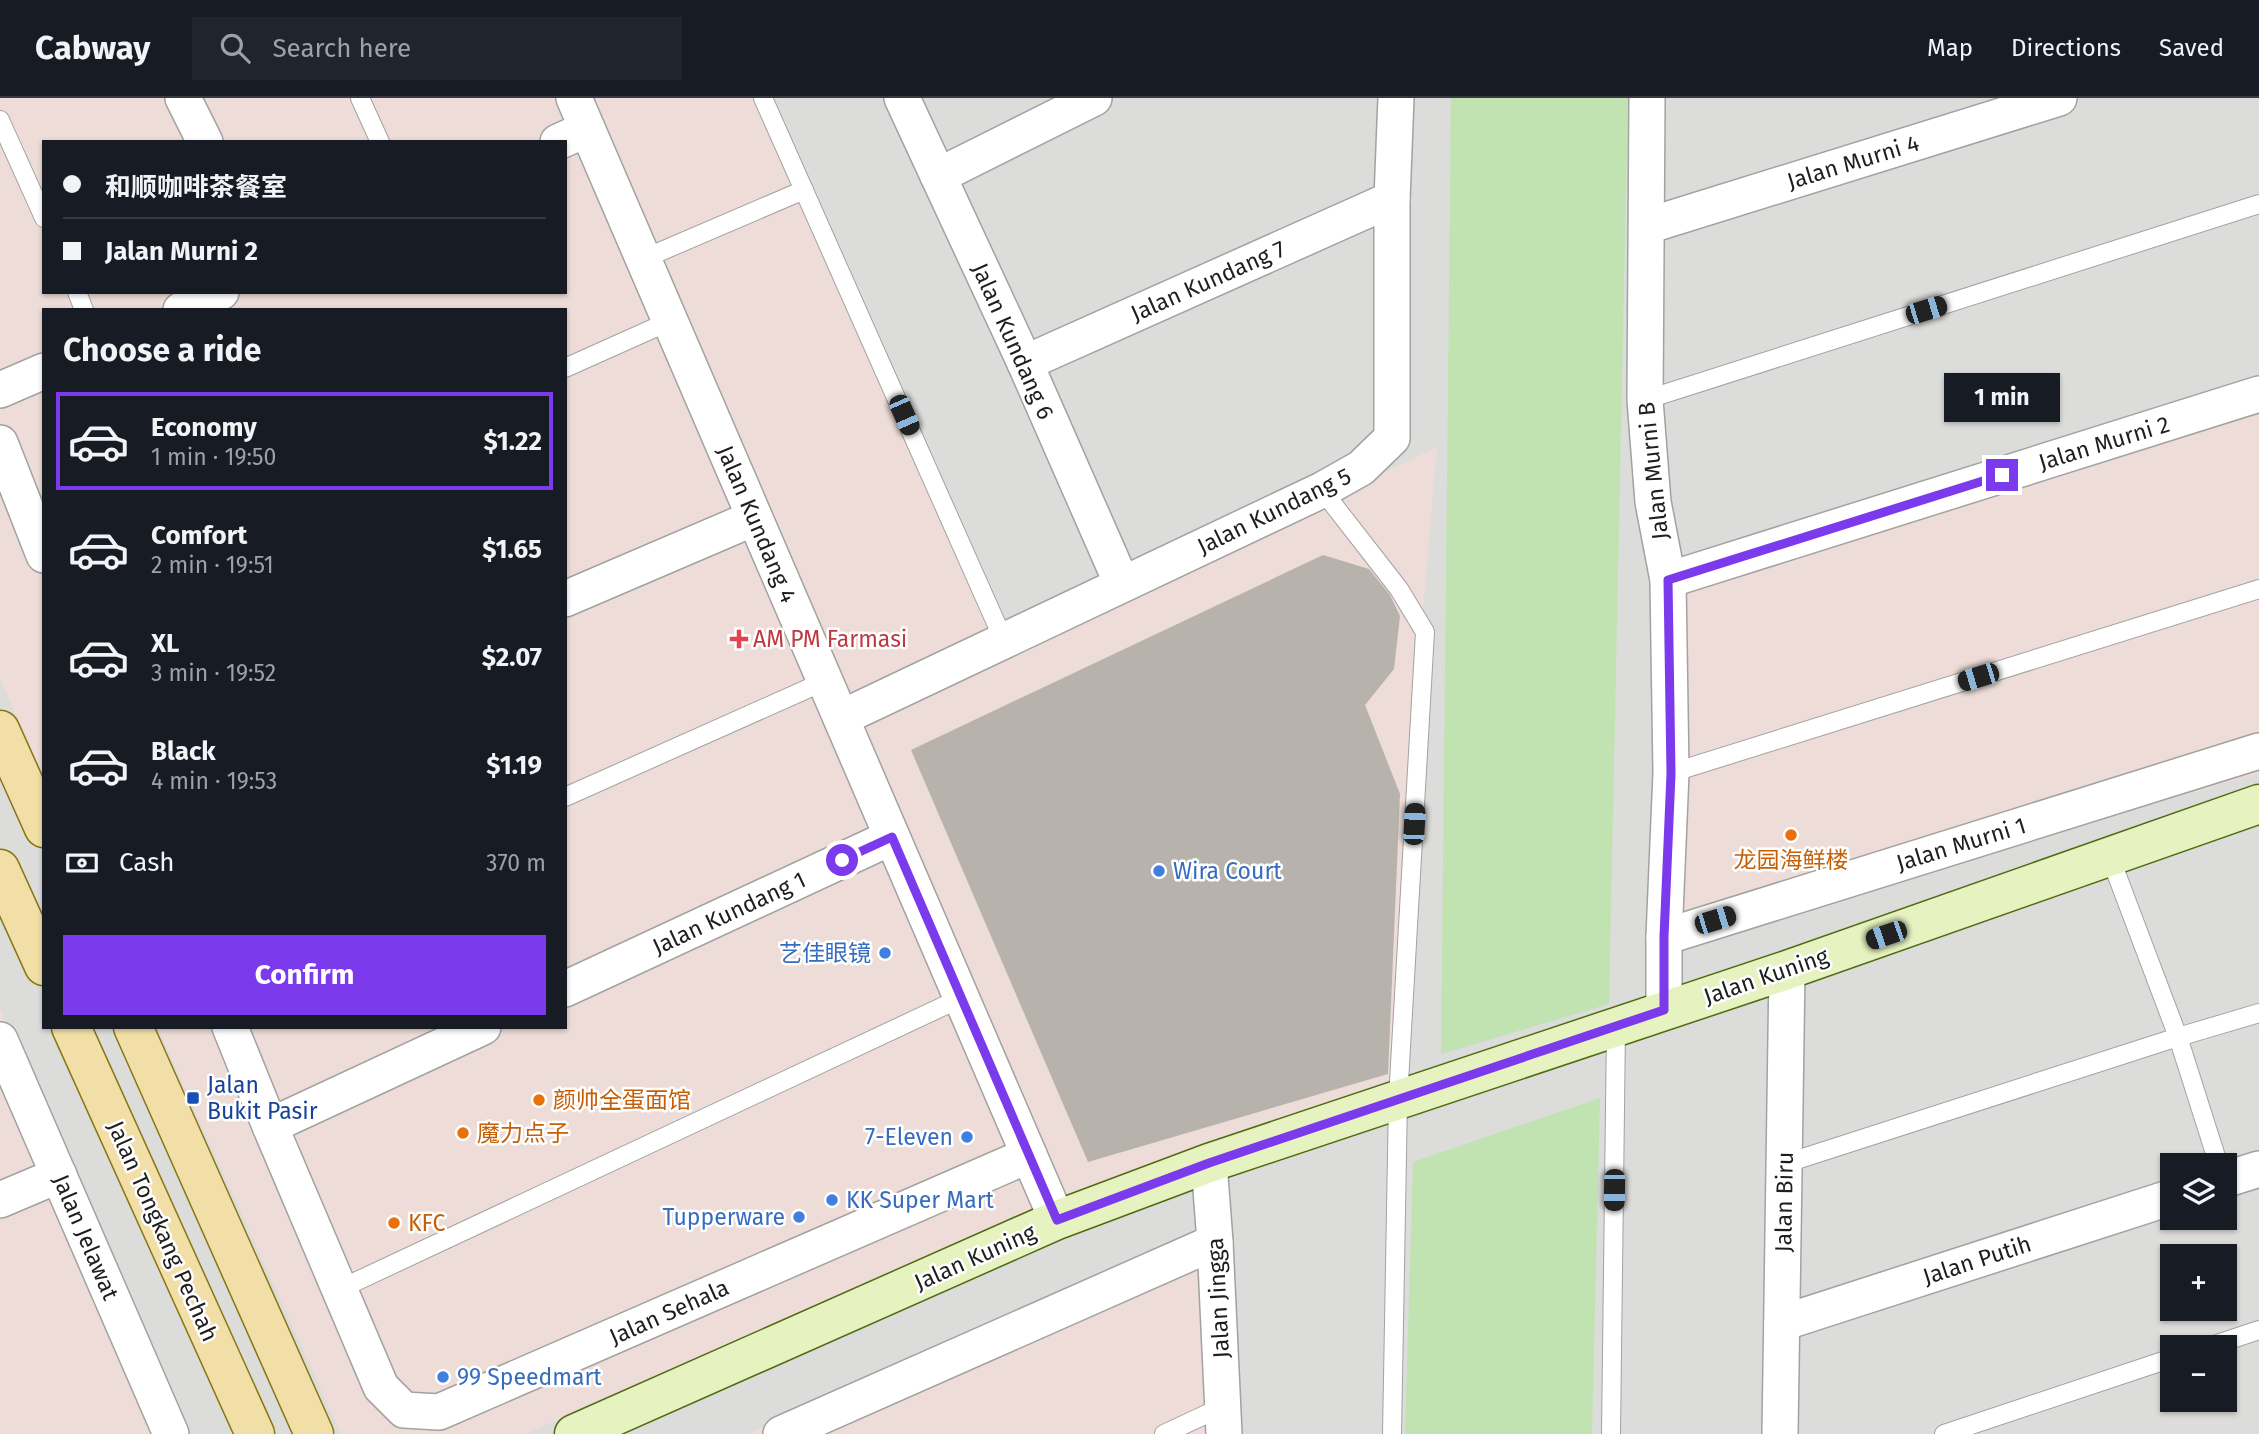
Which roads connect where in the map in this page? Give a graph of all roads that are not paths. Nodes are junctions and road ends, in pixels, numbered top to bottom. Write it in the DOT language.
graph roads {
  1 [pos="183,98"];
  2 [pos="360,98"];
  3 [pos="763,98"];
  4 [pos="902,98"];
  5 [pos="1094,98"];
  6 [pos="1396,98"];
  7 [pos="1647,98"];
  8 [pos="2059,98"];
  9 [pos="0,120"];
  10 [pos="573,123"];
  11 [pos="204,140"];
  12 [pos="379,140"];
  13 [pos="937,176"];
  14 [pos="804,190"];
  15 [pos="1392,199"];
  16 [pos="2259,204"];
  17 [pos="42,214"];
  18 [pos="1647,226"];
  19 [pos="643,259"];
  20 [pos="216,294"];
  21 [pos="185,308"];
  22 [pos="670,321"];
  23 [pos="1025,363"];
  24 [pos="567,367"];
  25 [pos="42,372"];
  26 [pos="0,390"];
  27 [pos="2259,394"];
  28 [pos="1644,400"];
  29 [pos="0,443"];
  30 [pos="1322,490"];
  31 [pos="754,518"];
  32 [pos="42,550"];
  33 [pos="1668,580"];
  34 [pos="1122,584"];
  35 [pos="2259,589"];
  36 [pos="567,598"];
  37 [pos="1004,641"];
  38 [pos="825,681"];
  39 [pos="841,718"];
  40 [pos="0,730"];
  41 [pos="2259,751"];
  42 [pos="1671,774"];
  43 [pos="567,796"];
  44 [pos="2259,804"];
  45 [pos="42,824"];
  46 [pos="892,837"];
  47 [pos="2110,857"];
  48 [pos="0,869"];
  49 [pos="1664,937"];
  50 [pos="42,962"];
  51 [pos="1787,970"];
  52 [pos="567,988"];
  53 [pos="961,998"];
  54 [pos="1664,1010"];
  55 [pos="2259,1013"];
  56 [pos="1616,1027"];
  57 [pos="72,1029"];
  58 [pos="134,1029"];
  59 [pos="231,1029"];
  60 [pos="479,1029"];
  61 [pos="2178,1037"];
  62 [pos="0,1040"];
  63 [pos="1398,1099"];
  64 [pos="270,1126"];
  65 [pos="2215,1153"];
  66 [pos="1029,1155"];
  67 [pos="1209,1163"];
  68 [pos="1784,1164"];
  69 [pos="2259,1169"];
  70 [pos="59,1175"];
  71 [pos="2237,1176"];
  72 [pos="0,1200"];
  73 [pos="2160,1201"];
  74 [pos="1057,1220"];
  75 [pos="1215,1242"];
  76 [pos="340,1289"];
  77 [pos="1782,1323"];
  78 [pos="2259,1330"];
  79 [pos="2237,1337"];
  80 [pos="2160,1363"];
  81 [pos="1224,1420"];
  82 [pos="801,1430"];
  83 [pos="171,1434"];
  84 [pos="255,1434"];
  85 [pos="314,1434"];
  86 [pos="574,1434"];
  87 [pos="1164,1434"];
  88 [pos="1392,1434"];
  89 [pos="1611,1434"];
  90 [pos="1780,1434"];
  91 [pos="1944,1434"];
  1 -- 11 [label="street"];
  2 -- 12 [label="lane"];
  3 -- 14 [label="lane"];
  4 -- 13 [label="street, Jalan Kundang 6"];
  5 -- 13 [label="street"];
  6 -- 15 [label="street, Jalan Kundang 5"];
  7 -- 18 [label="street, Jalan Murni B"];
  8 -- 18 [label="street, Jalan Murni 4"];
  9 -- 17 [label="lane"];
  10 -- 19 [label="street, Jalan Kundang 4"];
  13 -- 23 [label="street, Jalan Kundang 6"];
  14 -- 19 [label="lane"];
  14 -- 37 [label="lane"];
  15 -- 23 [label="street, Jalan Kundang 7"];
  15 -- 30 [label="street, Jalan Kundang 5"];
  16 -- 28 [label="lane"];
  18 -- 28 [label="street, Jalan Murni B"];
  19 -- 22 [label="street, Jalan Kundang 4"];
  20 -- 21 [label="street"];
  22 -- 24 [label="lane"];
  22 -- 31 [label="street, Jalan Kundang 4"];
  23 -- 34 [label="street, Jalan Kundang 6"];
  25 -- 26 [label="street"];
  27 -- 33 [label="street, Jalan Murni 2"];
  28 -- 33 [label="street, Jalan Murni B"];
  29 -- 32 [label="street"];
  30 -- 34 [label="street, Jalan Kundang 5"];
  30 -- 63 [label="lane"];
  31 -- 36 [label="street"];
  31 -- 38 [label="street, Jalan Kundang 4"];
  33 -- 42 [label="street, Jalan Murni B"];
  34 -- 37 [label="street, Jalan Kundang 5"];
  35 -- 42 [label="lane"];
  37 -- 39 [label="street, Jalan Kundang 5"];
  38 -- 39 [label="street, Jalan Kundang 4"];
  38 -- 43 [label="lane"];
  39 -- 46 [label="street, Jalan Kundang 4"];
  40 -- 45 [label="main road"];
  41 -- 49 [label="street, Jalan Murni 1"];
  42 -- 49 [label="street, Jalan Murni B"];
  44 -- 47 [label="street, Jalan Kuning"];
  46 -- 52 [label="street, Jalan Kundang 1"];
  46 -- 53 [label="street, Jalan Kundang 4"];
  47 -- 51 [label="street, Jalan Kuning"];
  47 -- 61 [label="lane"];
  48 -- 50 [label="main road"];
  49 -- 54 [label="street, Jalan Murni B"];
  51 -- 54 [label="street, Jalan Kuning"];
  51 -- 68 [label="street, Jalan Biru"];
  53 -- 66 [label="street, Jalan Kundang 4"];
  53 -- 76 [label="lane"];
  54 -- 56 [label="street, Jalan Kuning"];
  55 -- 61 [label="lane"];
  56 -- 63 [label="street, Jalan Kuning"];
  56 -- 89 [label="lane"];
  57 -- 84 [label="main road, Jalan Tongkang Pechah"];
  58 -- 85 [label="main road"];
  59 -- 64 [label="street, Jalan Sehala"];
  60 -- 64 [label="street"];
  61 -- 65 [label="lane"];
  61 -- 68 [label="lane"];
  62 -- 70 [label="street, Jalan Jelawat"];
  63 -- 67 [label="street, Jalan Kuning"];
  63 -- 88 [label="lane"];
  64 -- 76 [label="street, Jalan Sehala"];
  66 -- 74 [label="street, Jalan Kundang 4"];
  66 -- 76 [label="street, Jalan Sehala"];
  67 -- 74 [label="street, Jalan Kuning"];
  67 -- 75 [label="street, Jalan Jingga"];
  68 -- 77 [label="street, Jalan Biru"];
  69 -- 71 [label="street"];
  70 -- 72 [label="street"];
  70 -- 83 [label="street, Jalan Jelawat"];
  73 -- 77 [label="street, Jalan Putih"];
  74 -- 86 [label="street, Jalan Kuning"];
  75 -- 81 [label="street, Jalan Jingga"];
  75 -- 82 [label="street"];
  77 -- 90 [label="street, Jalan Biru"];
  78 -- 79 [label="lane"];
  80 -- 91 [label="lane"];
  81 -- 87 [label="lane"];
}
